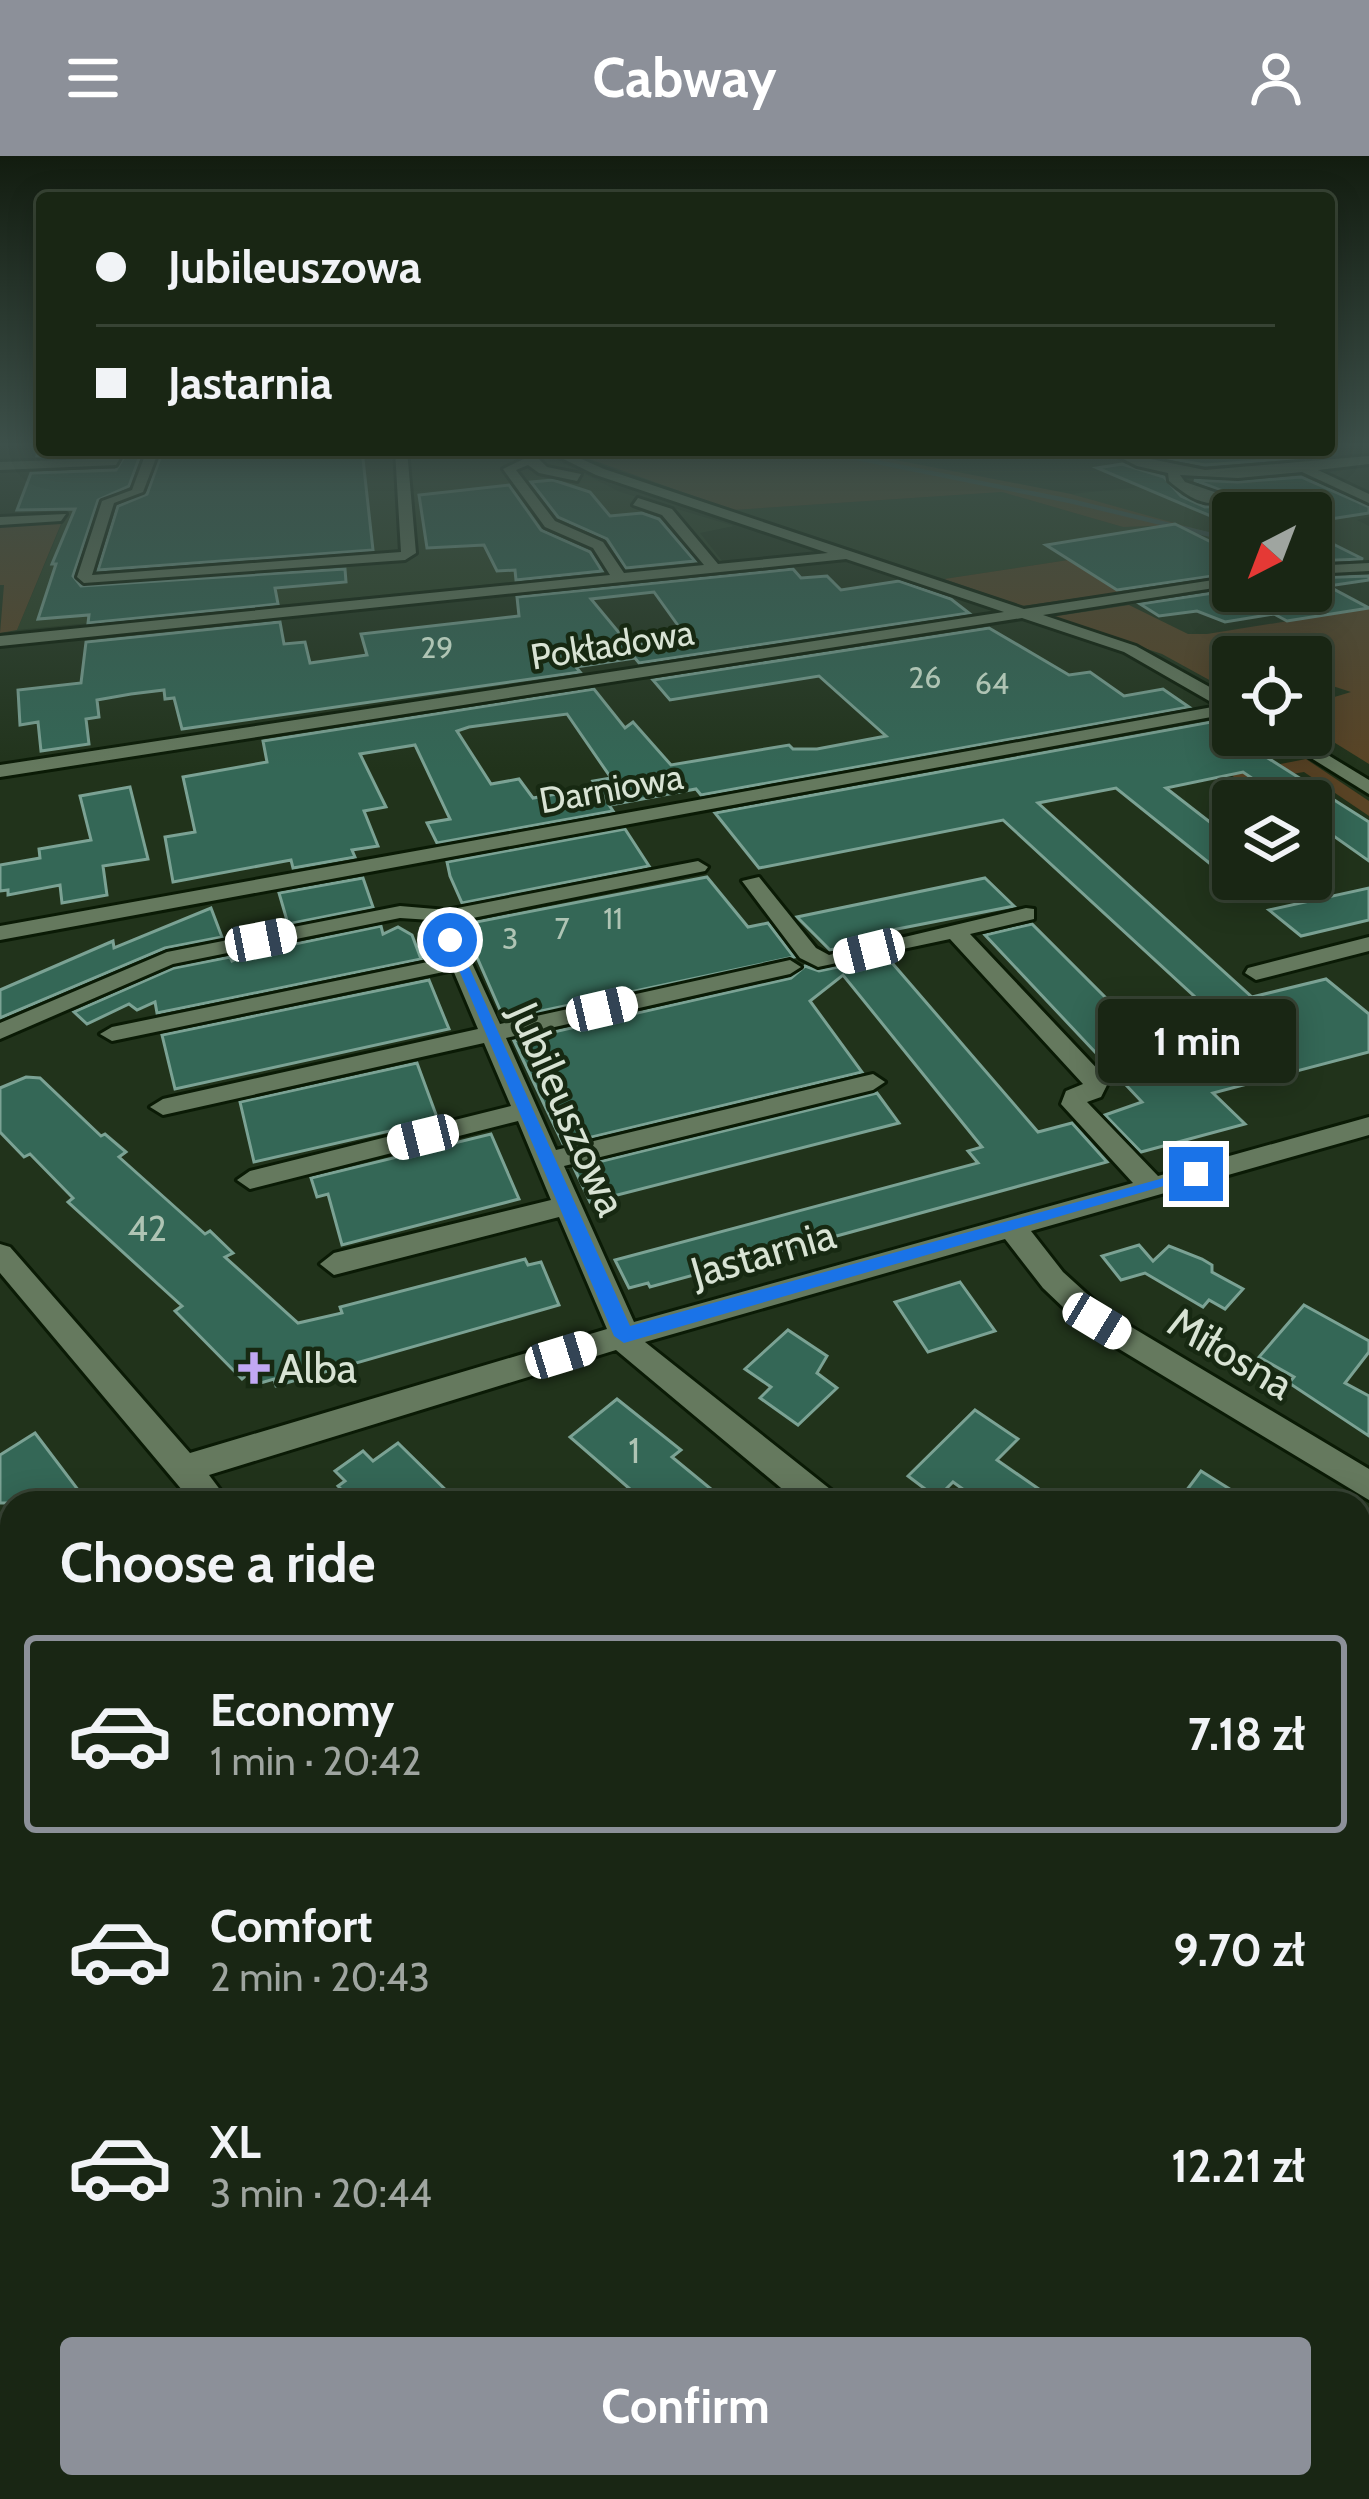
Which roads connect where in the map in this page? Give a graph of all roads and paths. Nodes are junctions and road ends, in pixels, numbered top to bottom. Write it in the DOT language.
graph roads {
  1 [pos="92,551"];
  2 [pos="409,551"];
  3 [pos="602,551"];
  4 [pos="700,551"];
  5 [pos="834,551"];
  6 [pos="845,555"];
  7 [pos="1369,567"];
  8 [pos="1332,569"];
  9 [pos="717,571"];
  10 [pos="621,580"];
  11 [pos="1212,584"];
  12 [pos="1025,614"];
  13 [pos="0,641"];
  14 [pos="1212,696"];
  15 [pos="1212,712"];
  16 [pos="1317,756"];
  17 [pos="0,771"];
  18 [pos="1369,788"];
  19 [pos="698,867"];
  20 [pos="752,881"];
  21 [pos="1026,914"];
  22 [pos="440,916"];
  23 [pos="955,931"];
  24 [pos="0,933"];
  25 [pos="1369,944"];
  26 [pos="460,962"];
  27 [pos="790,968"];
  28 [pos="1256,973"];
  29 [pos="0,1032"];
  30 [pos="491,1033"];
  31 [pos="112,1034"];
  32 [pos="873,1082"];
  33 [pos="164,1107"];
  34 [pos="526,1111"];
  35 [pos="1369,1126"];
  36 [pos="548,1161"];
  37 [pos="250,1180"];
  38 [pos="1154,1186"];
  39 [pos="568,1205"];
  40 [pos="1011,1226"];
  41 [pos="0,1254"];
  42 [pos="334,1264"];
  43 [pos="624,1336"];
  44 [pos="183,1469"];
  45 [pos="1369,1486"];
  46 [pos="202,1491"];
  47 [pos="808,1491"];
  1 -- 2 [label="street"];
  3 -- 10 [label="street"];
  4 -- 9 [label="street"];
  5 -- 6 [label="street"];
  6 -- 9 [label="street"];
  6 -- 12 [label="street"];
  7 -- 8 [label="street"];
  9 -- 10 [label="street"];
  10 -- 13 [label="street"];
  11 -- 12 [label="street, Pokładowa"];
  12 -- 14 [label="street"];
  12 -- 17 [label="street, Pokładowa"];
  15 -- 24 [label="street, Darniowa"];
  16 -- 18 [label="street"];
  19 -- 22 [label="street"];
  20 -- 23 [label="street"];
  21 -- 23 [label="street"];
  22 -- 26 [label="street, Jubileuszowa"];
  22 -- 29 [label="street"];
  23 -- 38 [label="street"];
  25 -- 28 [label="street"];
  26 -- 30 [label="street, Jubileuszowa"];
  26 -- 31 [label="street"];
  27 -- 30 [label="street"];
  30 -- 33 [label="street"];
  30 -- 34 [label="street, Jubileuszowa"];
  32 -- 36 [label="street"];
  34 -- 36 [label="street, Jubileuszowa"];
  34 -- 37 [label="street"];
  35 -- 38 [label="street, Jastarnia"];
  36 -- 39 [label="street, Jubileuszowa"];
  38 -- 40 [label="street, Jastarnia"];
  39 -- 42 [label="street"];
  39 -- 43 [label="street, Jubileuszowa"];
  40 -- 43 [label="street, Jastarnia"];
  40 -- 45 [label="street, Miłosna"];
  41 -- 44 [label="street"];
  43 -- 44 [label="street, Jastarnia"];
  43 -- 47 [label="street"];
  44 -- 46 [label="street"];
}
